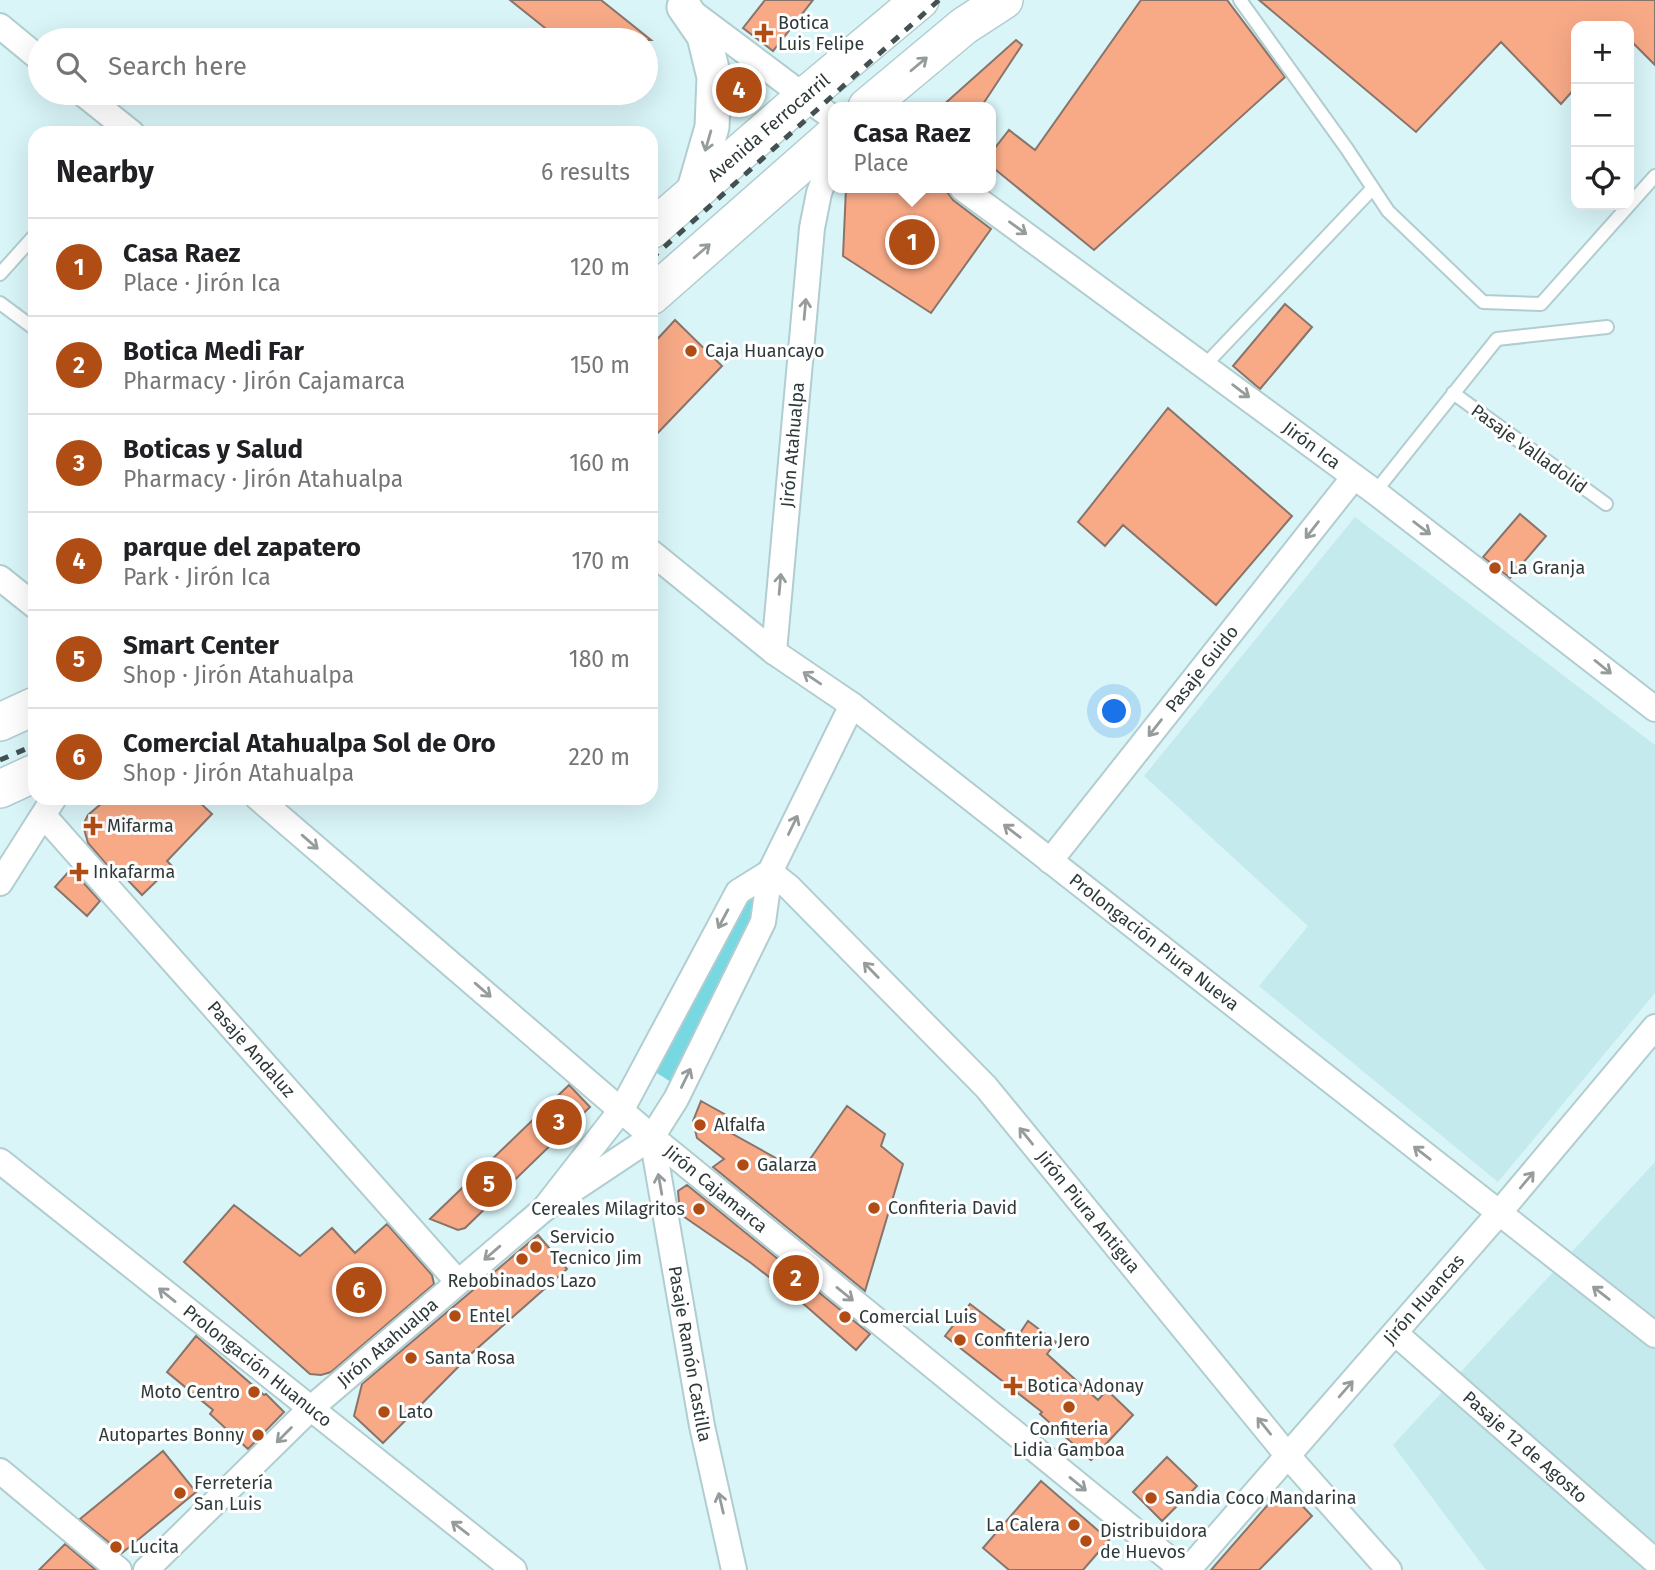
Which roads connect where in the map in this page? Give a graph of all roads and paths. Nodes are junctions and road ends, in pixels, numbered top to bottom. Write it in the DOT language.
graph roads {
  1 [pos="920,0"];
  2 [pos="1004,0"];
  3 [pos="1240,0"];
  4 [pos="680,3"];
  5 [pos="0,26"];
  6 [pos="28,49"];
  7 [pos="804,97"];
  8 [pos="873,102"];
  9 [pos="96,105"];
  10 [pos="828,114"];
  11 [pos="122,126"];
  12 [pos="828,140"];
  13 [pos="828,169"];
  14 [pos="1655,176"];
  15 [pos="1373,188"];
  16 [pos="693,193"];
  17 [pos="969,193"];
  18 [pos="658,224"];
  19 [pos="28,243"];
  20 [pos="0,274"];
  21 [pos="658,290"];
  22 [pos="0,303"];
  23 [pos="28,324"];
  24 [pos="1607,327"];
  25 [pos="1205,365"];
  26 [pos="1454,393"];
  27 [pos="1354,477"];
  28 [pos="1375,492"];
  29 [pos="1605,504"];
  30 [pos="658,558"];
  31 [pos="0,578"];
  32 [pos="28,600"];
  33 [pos="774,652"];
  34 [pos="852,705"];
  35 [pos="28,709"];
  36 [pos="1655,709"];
  37 [pos="0,722"];
  38 [pos="28,776"];
  39 [pos="0,789"];
  40 [pos="266,805"];
  41 [pos="49,807"];
  42 [pos="1050,861"];
  43 [pos="770,872"];
  44 [pos="0,883"];
  45 [pos="1655,1027"];
  46 [pos="622,1109"];
  47 [pos="652,1137"];
  48 [pos="0,1161"];
  49 [pos="544,1209"];
  50 [pos="1499,1213"];
  51 [pos="458,1282"];
  52 [pos="1395,1333"];
  53 [pos="1655,1335"];
  54 [pos="310,1409"];
  55 [pos="1288,1455"];
  56 [pos="0,1471"];
  57 [pos="1655,1561"];
  58 [pos="119,1570"];
  59 [pos="146,1570"];
  60 [pos="514,1570"];
  61 [pos="734,1570"];
  62 [pos="1186,1570"];
  63 [pos="1389,1570"];
  1 -- 7 [label="main road, Avenida Ferrocarril"];
  8 -- 2 [label="main road, one-way"];
  3 -- 15 [label="lane"];
  4 -- 7 [label="street"];
  4 -- 16 [label="main road, one-way"];
  5 -- 6 [label="street"];
  7 -- 10 [label="street"];
  7 -- 16 [label="main road, Avenida Ferrocarril"];
  9 -- 11 [label="street"];
  21 -- 12 [label="main road, one-way"];
  33 -- 13 [label="street, Jirón Atahualpa, one-way"];
  14 -- 15 [label="lane"];
  15 -- 25 [label="lane"];
  16 -- 18 [label="main road, Avenida Ferrocarril"];
  17 -- 25 [label="street, Jirón Ica, one-way"];
  19 -- 20 [label="lane"];
  22 -- 23 [label="lane"];
  24 -- 26 [label="lane"];
  25 -- 27 [label="street, Jirón Ica, one-way"];
  26 -- 28 [label="lane"];
  26 -- 29 [label="lane, Pasaje Valladolid"];
  27 -- 28 [label="street, Jirón Ica"];
  27 -- 42 [label="street, Pasaje Guido, one-way"];
  28 -- 36 [label="street, Jirón Ica, one-way"];
  30 -- 33 [label="street, Prolongación Piura Nueva"];
  31 -- 32 [label="street"];
  34 -- 33 [label="street, Prolongación Piura Nueva, one-way"];
  42 -- 34 [label="street, Prolongación Piura Nueva, one-way"];
  43 -- 34 [label="street, Jirón Atahualpa, one-way"];
  35 -- 37 [label="main road"];
  38 -- 39 [label="main road"];
  40 -- 46 [label="street, Jirón Cajamarca, one-way"];
  41 -- 44 [label="street"];
  41 -- 51 [label="street, Pasaje Andaluz"];
  50 -- 42 [label="street, Prolongación Piura Nueva, one-way"];
  43 -- 46 [label="street, Jirón Atahualpa, one-way"];
  47 -- 43 [label="street, Jirón Atahualpa, one-way"];
  55 -- 43 [label="street, Jirón Piura Antigua, one-way"];
  50 -- 45 [label="street, Jirón Huancas, one-way"];
  46 -- 47 [label="street, Jirón Cajamarca"];
  46 -- 49 [label="street, Jirón Atahualpa"];
  47 -- 49 [label="street, Jirón Atahualpa"];
  61 -- 47 [label="street, Pasaje Ramón Castilla, one-way"];
  47 -- 62 [label="street, Jirón Cajamarca, one-way"];
  54 -- 48 [label="street, Prolongación Huanuco, one-way"];
  49 -- 51 [label="street, Jirón Atahualpa, one-way"];
  50 -- 52 [label="street, Jirón Huancas"];
  53 -- 50 [label="street, Prolongación Piura Nueva, one-way"];
  51 -- 54 [label="street, Jirón Atahualpa"];
  55 -- 52 [label="street, Jirón Huancas, one-way"];
  52 -- 57 [label="street, Pasaje 12 de Agosto"];
  54 -- 59 [label="street, Jirón Atahualpa, one-way"];
  60 -- 54 [label="street, Prolongación Huanuco, one-way"];
  55 -- 62 [label="street, Jirón Huancas"];
  55 -- 63 [label="street, Jirón Piura Antigua"];
  56 -- 58 [label="street"];
}
